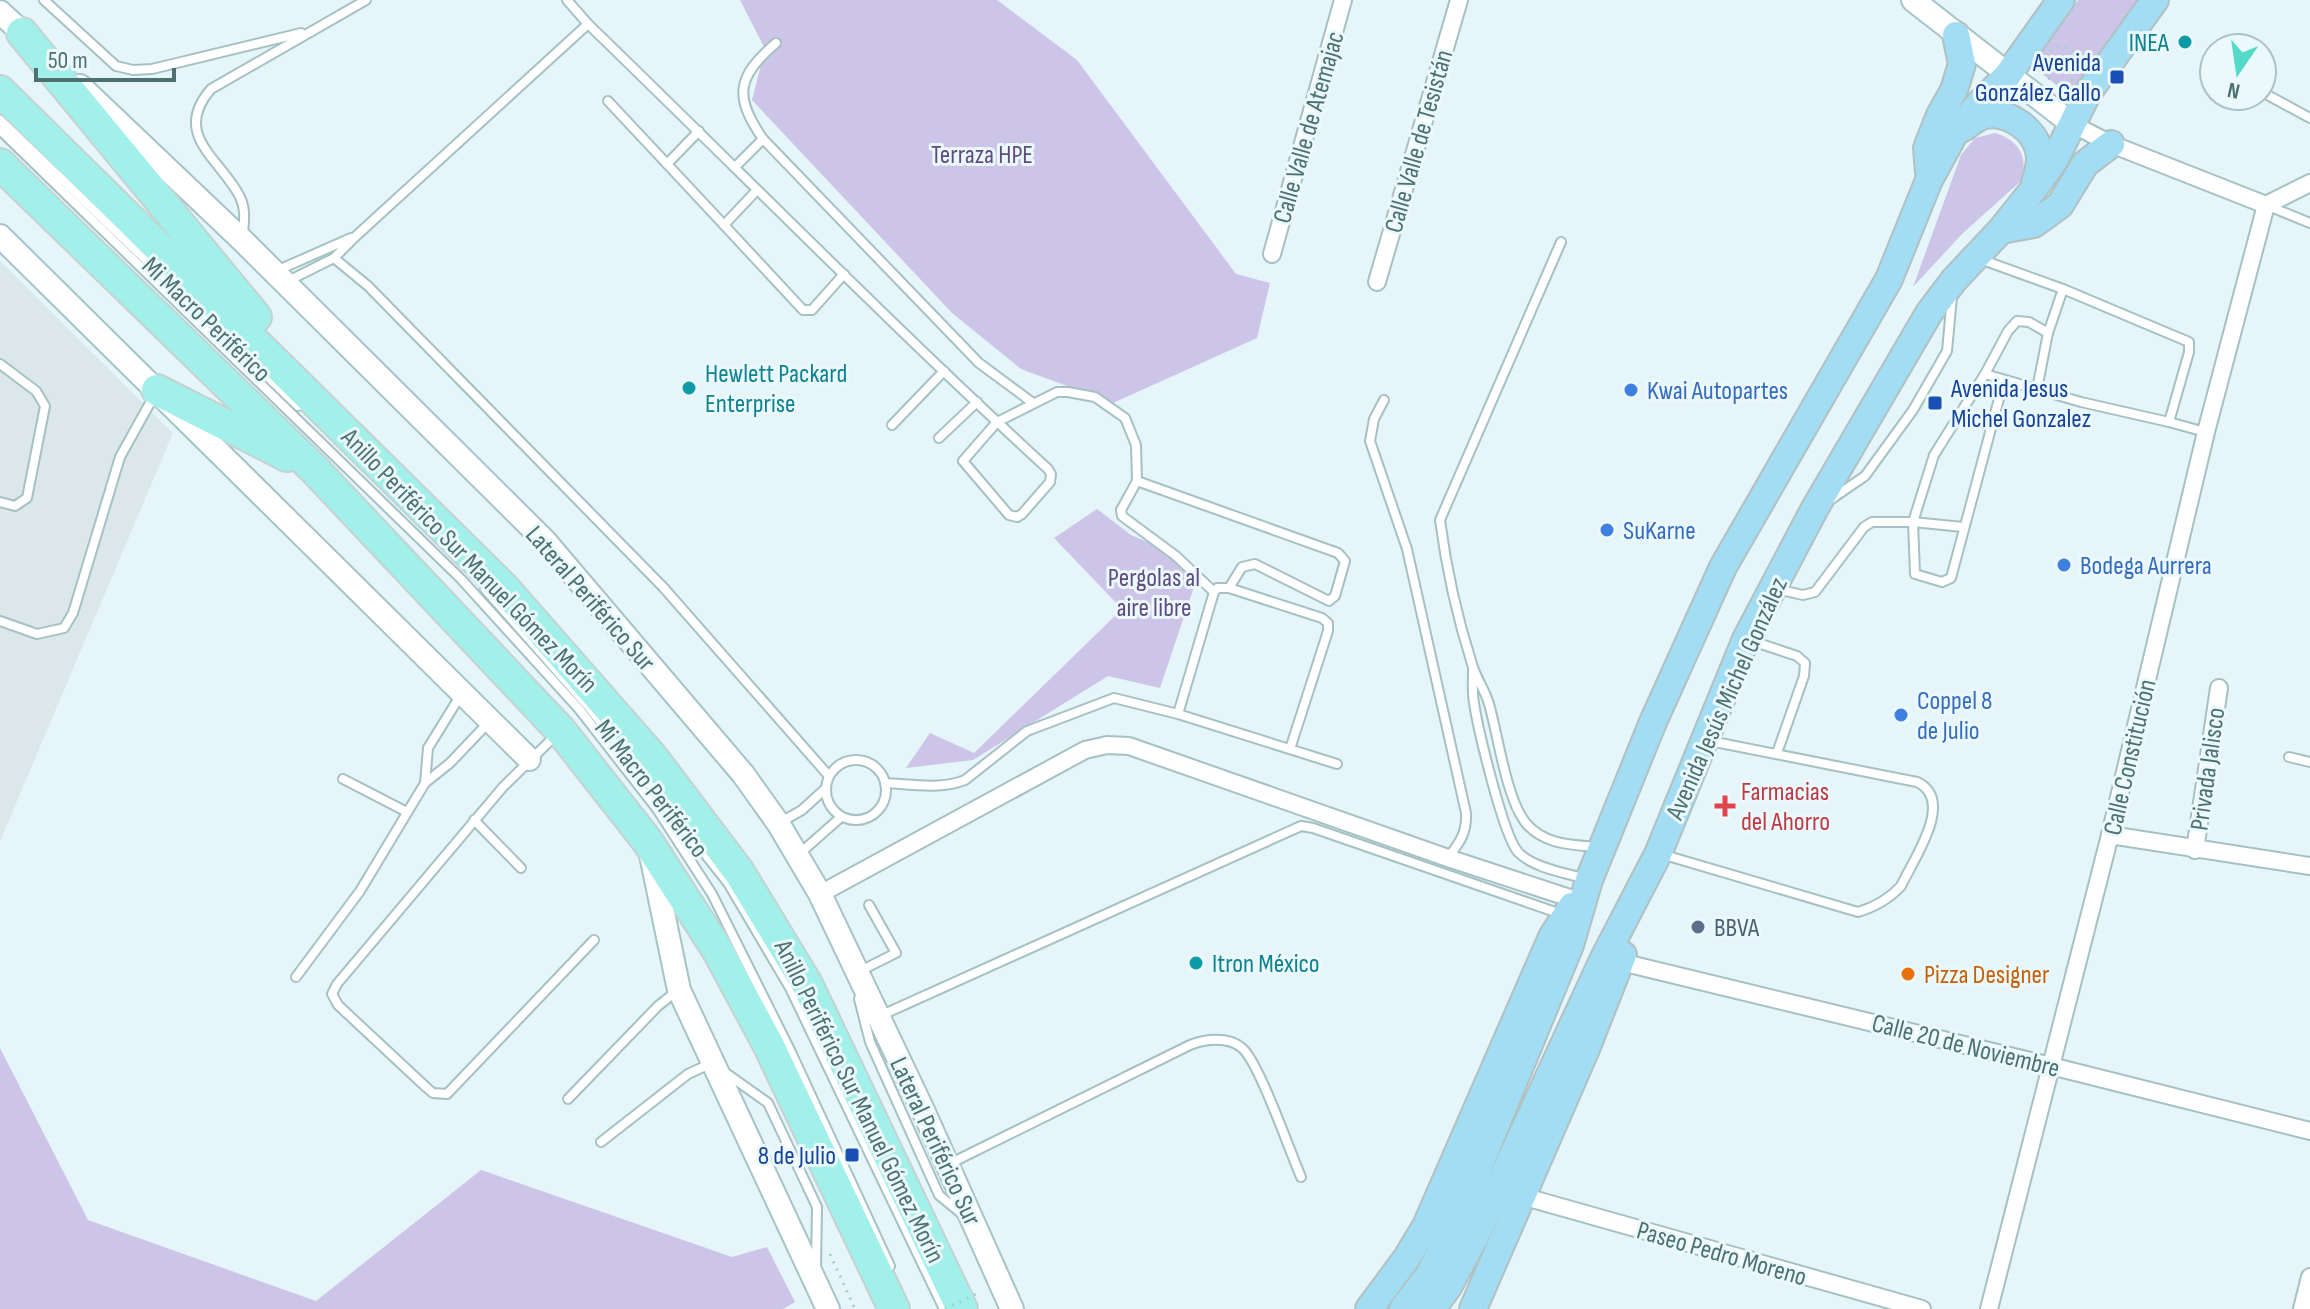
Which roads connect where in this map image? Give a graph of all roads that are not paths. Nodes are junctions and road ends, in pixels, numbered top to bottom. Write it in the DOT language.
graph roads {
  1 [pos="44,0"];
  2 [pos="366,0"];
  3 [pos="567,0"];
  4 [pos="1459,0"];
  5 [pos="1913,0"];
  6 [pos="2061,0"];
  7 [pos="2155,0"];
  8 [pos="1338,2"];
  9 [pos="0,12"];
  10 [pos="588,24"];
  11 [pos="313,31"];
  12 [pos="22,33"];
  13 [pos="1956,35"];
  14 [pos="776,43"];
  15 [pos="2007,76"];
  16 [pos="0,91"];
  17 [pos="608,101"];
  18 [pos="2278,101"];
  19 [pos="2310,118"];
  20 [pos="0,120"];
  21 [pos="2072,124"];
  22 [pos="0,130"];
  23 [pos="699,131"];
  24 [pos="1953,136"];
  25 [pos="763,139"];
  26 [pos="2111,144"];
  27 [pos="0,164"];
  28 [pos="667,164"];
  29 [pos="736,166"];
  30 [pos="1929,180"];
  31 [pos="2310,183"];
  32 [pos="757,190"];
  33 [pos="2033,190"];
  34 [pos="2266,205"];
  35 [pos="2310,223"];
  36 [pos="724,225"];
  37 [pos="2001,230"];
  38 [pos="0,236"];
  39 [pos="356,236"];
  40 [pos="242,240"];
  41 [pos="1561,242"];
  42 [pos="1272,254"];
  43 [pos="1976,257"];
  44 [pos="334,258"];
  45 [pos="844,274"];
  46 [pos="280,277"];
  47 [pos="1377,282"];
  48 [pos="2063,289"];
  49 [pos="2048,333"];
  50 [pos="0,364"];
  51 [pos="944,371"];
  52 [pos="1985,374"];
  53 [pos="2004,380"];
  54 [pos="2037,389"];
  55 [pos="157,390"];
  56 [pos="1384,400"];
  57 [pos="977,402"];
  58 [pos="1033,403"];
  59 [pos="307,414"];
  60 [pos="997,422"];
  61 [pos="2169,422"];
  62 [pos="892,425"];
  63 [pos="2206,432"];
  64 [pos="353,436"];
  65 [pos="939,438"];
  66 [pos="314,469"];
  67 [pos="1137,481"];
  68 [pos="0,502"];
  69 [pos="1913,522"];
  70 [pos="1963,527"];
  71 [pos="474,576"];
  72 [pos="1229,588"];
  73 [pos="1772,588"];
  74 [pos="1214,592"];
  75 [pos="0,621"];
  76 [pos="1746,639"];
  77 [pos="1472,667"];
  78 [pos="2219,688"];
  79 [pos="463,693"];
  80 [pos="1178,714"];
  81 [pos="490,721"];
  82 [pos="561,731"];
  83 [pos="1705,740"];
  84 [pos="1290,749"];
  85 [pos="1777,753"];
  86 [pos="2289,757"];
  87 [pos="529,759"];
  88 [pos="2310,762"];
  89 [pos="1337,764"];
  90 [pos="829,776"];
  91 [pos="343,779"];
  92 [pos="425,783"];
  93 [pos="885,783"];
  94 [pos="825,789"];
  95 [pos="407,812"];
  96 [pos="841,817"];
  97 [pos="474,820"];
  98 [pos="778,823"];
  99 [pos="2110,835"];
  100 [pos="648,842"];
  101 [pos="1603,847"];
  102 [pos="2195,850"];
  103 [pos="1658,854"];
  104 [pos="797,855"];
  105 [pos="1448,858"];
  106 [pos="2310,866"];
  107 [pos="521,868"];
  108 [pos="820,894"];
  109 [pos="1577,898"];
  110 [pos="1637,898"];
  111 [pos="869,905"];
  112 [pos="594,940"];
  113 [pos="852,962"];
  114 [pos="1621,962"];
  115 [pos="296,977"];
  116 [pos="679,990"];
  117 [pos="879,1016"];
  118 [pos="711,1062"];
  119 [pos="2051,1066"];
  120 [pos="568,1099"];
  121 [pos="2310,1131"];
  122 [pos="601,1142"];
  123 [pos="948,1165"];
  124 [pos="1301,1177"];
  125 [pos="1522,1196"];
  126 [pos="975,1225"];
  127 [pos="893,1271"];
  128 [pos="2310,1277"];
  129 [pos="816,1284"];
  130 [pos="970,1301"];
  131 [pos="826,1308"];
  132 [pos="894,1309"];
  133 [pos="944,1309"];
  134 [pos="1012,1309"];
  135 [pos="1369,1309"];
  136 [pos="1403,1309"];
  137 [pos="1432,1309"];
  138 [pos="1473,1309"];
  139 [pos="1922,1309"];
  140 [pos="1989,1309"];
  141 [pos="2302,1309"];
  1 -- 11 [label="lane"];
  2 -- 11 [label="lane"];
  3 -- 10 [label="lane"];
  4 -- 47 [label="street, Calle Valle de Tesistán"];
  5 -- 13 [label="street"];
  6 -- 15 [label="main road, Avenida Jesús Michel González"];
  7 -- 21 [label="main road, Avenida Jesús Michel González"];
  8 -- 42 [label="street, Calle Valle de Atemajac"];
  9 -- 12 [label="street, Lateral Periférico Sur"];
  10 -- 23 [label="lane"];
  10 -- 39 [label="lane"];
  11 -- 40 [label="lane"];
  12 -- 40 [label="street, Lateral Periférico Sur"];
  12 -- 64 [label="highway"];
  13 -- 15 [label="street"];
  13 -- 30 [label="main road"];
  14 -- 25 [label="lane"];
  15 -- 21 [label="street"];
  15 -- 24 [label="main road, Avenida Jesús Michel González"];
  16 -- 64 [label="highway, Anillo Periférico Sur Manuel Gómez Morín"];
  17 -- 28 [label="lane"];
  18 -- 19 [label="lane"];
  20 -- 59 [label="lane, Mi Macro Periférico"];
  21 -- 26 [label="street"];
  21 -- 33 [label="main road, Avenida Jesús Michel González"];
  22 -- 127 [label="lane, Mi Macro Periférico"];
  23 -- 28 [label="lane"];
  23 -- 29 [label="lane"];
  24 -- 30 [label="main road, Avenida Jesús Michel González"];
  24 -- 33 [label="main road"];
  25 -- 29 [label="lane"];
  25 -- 58 [label="lane"];
  26 -- 34 [label="street"];
  26 -- 37 [label="main road"];
  27 -- 66 [label="highway, Anillo Periférico Sur Manuel Gómez Morín"];
  28 -- 36 [label="lane"];
  29 -- 32 [label="lane"];
  30 -- 101 [label="main road, Avenida Jesús Michel González"];
  31 -- 34 [label="street"];
  32 -- 36 [label="lane"];
  32 -- 45 [label="lane"];
  33 -- 37 [label="main road, Avenida Jesús Michel González"];
  34 -- 35 [label="lane"];
  34 -- 63 [label="street, Calle Constitución"];
  36 -- 45 [label="lane"];
  37 -- 43 [label="main road, Avenida Jesús Michel González"];
  38 -- 55 [label="street"];
  39 -- 44 [label="lane"];
  39 -- 46 [label="lane"];
  40 -- 46 [label="street, Lateral Periférico Sur"];
  41 -- 77 [label="lane"];
  43 -- 48 [label="lane"];
  43 -- 73 [label="main road, Avenida Jesús Michel González"];
  44 -- 46 [label="lane"];
  44 -- 90 [label="lane"];
  45 -- 51 [label="lane"];
  46 -- 98 [label="street, Lateral Periférico Sur"];
  48 -- 49 [label="lane"];
  48 -- 61 [label="lane"];
  49 -- 52 [label="lane"];
  49 -- 54 [label="lane"];
  50 -- 68 [label="lane"];
  51 -- 57 [label="lane"];
  51 -- 62 [label="lane"];
  52 -- 53 [label="lane"];
  52 -- 69 [label="lane"];
  53 -- 54 [label="lane"];
  53 -- 70 [label="lane"];
  54 -- 61 [label="lane"];
  55 -- 66 [label="highway"];
  55 -- 75 [label="lane"];
  55 -- 79 [label="street"];
  56 -- 105 [label="lane"];
  57 -- 60 [label="lane"];
  57 -- 65 [label="lane"];
  58 -- 60 [label="lane"];
  58 -- 67 [label="lane"];
  60 -- 60 [label="lane"];
  61 -- 63 [label="lane"];
  63 -- 99 [label="street, Calle Constitución"];
  64 -- 130 [label="highway, Anillo Periférico Sur Manuel Gómez Morín"];
  66 -- 82 [label="highway, Anillo Periférico Sur Manuel Gómez Morín"];
  67 -- 72 [label="lane"];
  67 -- 74 [label="lane"];
  69 -- 70 [label="lane"];
  69 -- 70 [label="lane"];
  69 -- 73 [label="lane"];
  71 -- 133 [label="lane, Mi Macro Periférico"];
  72 -- 74 [label="lane"];
  72 -- 84 [label="lane"];
  73 -- 76 [label="main road, Avenida Jesús Michel González"];
  74 -- 80 [label="lane"];
  76 -- 83 [label="main road, Avenida Jesús Michel González"];
  76 -- 85 [label="lane"];
  77 -- 101 [label="lane"];
  77 -- 109 [label="lane"];
  78 -- 102 [label="street, Privada Jalisco"];
  79 -- 81 [label="street"];
  79 -- 92 [label="lane"];
  80 -- 84 [label="lane"];
  80 -- 93 [label="lane"];
  81 -- 87 [label="street"];
  81 -- 92 [label="lane"];
  82 -- 87 [label="lane"];
  82 -- 100 [label="highway, Anillo Periférico Sur Manuel Gómez Morín"];
  83 -- 85 [label="lane"];
  83 -- 103 [label="main road, Avenida Jesús Michel González"];
  84 -- 89 [label="lane"];
  85 -- 103 [label="lane"];
  86 -- 88 [label="lane"];
  87 -- 97 [label="lane"];
  90 -- 93 [label="lane"];
  90 -- 94 [label="lane"];
  91 -- 95 [label="lane"];
  92 -- 95 [label="lane"];
  93 -- 96 [label="lane"];
  94 -- 96 [label="lane"];
  94 -- 98 [label="lane"];
  95 -- 115 [label="lane"];
  96 -- 104 [label="lane"];
  97 -- 107 [label="lane"];
  97 -- 112 [label="lane"];
  98 -- 104 [label="street, Lateral Periférico Sur"];
  99 -- 102 [label="street"];
  99 -- 119 [label="street, Calle Constitución"];
  100 -- 116 [label="street"];
  100 -- 132 [label="highway, Anillo Periférico Sur Manuel Gómez Morín"];
  101 -- 109 [label="main road, Avenida Jesús Michel González"];
  102 -- 106 [label="street"];
  103 -- 110 [label="main road, Avenida Jesús Michel González"];
  104 -- 108 [label="street, Lateral Periférico Sur"];
  105 -- 108 [label="street"];
  105 -- 109 [label="street"];
  108 -- 113 [label="street, Lateral Periférico Sur"];
  109 -- 117 [label="lane"];
  109 -- 135 [label="main road"];
  109 -- 136 [label="main road, Avenida Jesús Michel González"];
  110 -- 114 [label="main road"];
  110 -- 137 [label="main road, Avenida Jesús Michel González"];
  111 -- 113 [label="lane"];
  113 -- 117 [label="street, Lateral Periférico Sur"];
  113 -- 126 [label="lane"];
  114 -- 119 [label="street, Calle 20 de Noviembre"];
  114 -- 125 [label="main road"];
  116 -- 118 [label="street"];
  116 -- 120 [label="lane"];
  117 -- 123 [label="street, Lateral Periférico Sur"];
  118 -- 122 [label="lane"];
  118 -- 129 [label="street"];
  118 -- 129 [label="lane"];
  119 -- 121 [label="street, Calle 20 de Noviembre"];
  119 -- 140 [label="street, Calle Constitución"];
  123 -- 124 [label="lane"];
  123 -- 126 [label="street, Lateral Periférico Sur"];
  125 -- 138 [label="main road"];
  125 -- 139 [label="street, Paseo Pedro Moreno"];
  126 -- 134 [label="street, Lateral Periférico Sur"];
  128 -- 141 [label="street"];
  129 -- 131 [label="street"];
}
